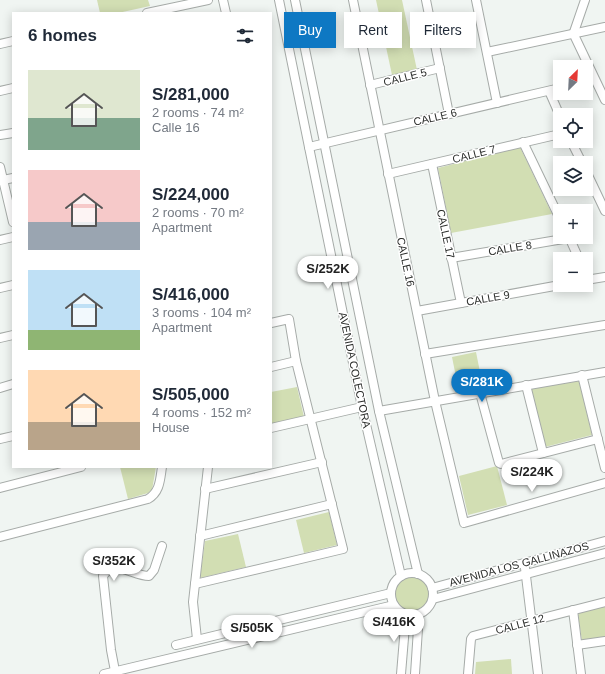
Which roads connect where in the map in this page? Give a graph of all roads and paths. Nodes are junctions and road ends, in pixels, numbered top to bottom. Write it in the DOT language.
graph roads {
  1 [pos="208,0"];
  2 [pos="223,0"];
  3 [pos="279,0"];
  4 [pos="295,0"];
  5 [pos="353,0"];
  6 [pos="426,0"];
  7 [pos="476,0"];
  8 [pos="585,0"];
  9 [pos="152,12"];
  10 [pos="226,12"];
  11 [pos="605,27"];
  12 [pos="574,32"];
  13 [pos="12,41"];
  14 [pos="0,44"];
  15 [pos="487,52"];
  16 [pos="440,68"];
  17 [pos="595,80"];
  18 [pos="370,85"];
  19 [pos="12,88"];
  20 [pos="553,90"];
  21 [pos="0,91"];
  22 [pos="549,91"];
  23 [pos="605,100"];
  24 [pos="497,103"];
  25 [pos="556,108"];
  26 [pos="449,114"];
  27 [pos="379,130"];
  28 [pos="12,133"];
  29 [pos="0,136"];
  30 [pos="553,136"];
  31 [pos="523,142"];
  32 [pos="326,143"];
  33 [pos="309,147"];
  34 [pos="432,164"];
  35 [pos="0,167"];
  36 [pos="388,174"];
  37 [pos="12,178"];
  38 [pos="3,180"];
  39 [pos="593,186"];
  40 [pos="553,204"];
  41 [pos="605,211"];
  42 [pos="12,218"];
  43 [pos="12,237"];
  44 [pos="0,240"];
  45 [pos="553,241"];
  46 [pos="451,258"];
  47 [pos="605,277"];
  48 [pos="593,278"];
  49 [pos="12,285"];
  50 [pos="553,286"];
  51 [pos="0,288"];
  52 [pos="461,303"];
  53 [pos="417,311"];
  54 [pos="272,323"];
  55 [pos="605,325"];
  56 [pos="12,335"];
  57 [pos="0,338"];
  58 [pos="425,354"];
  59 [pos="296,361"];
  60 [pos="272,367"];
  61 [pos="605,372"];
  62 [pos="582,375"];
  63 [pos="12,384"];
  64 [pos="526,385"];
  65 [pos="0,388"];
  66 [pos="480,393"];
  67 [pos="435,401"];
  68 [pos="362,407"];
  69 [pos="379,411"];
  70 [pos="311,418"];
  71 [pos="272,428"];
  72 [pos="12,436"];
  73 [pos="0,439"];
  74 [pos="598,439"];
  75 [pos="543,453"];
  76 [pos="322,462"];
  77 [pos="77,468"];
  78 [pos="162,468"];
  79 [pos="208,468"];
  80 [pos="605,468"];
  81 [pos="605,483"];
  82 [pos="0,488"];
  83 [pos="205,489"];
  84 [pos="332,504"];
  85 [pos="200,536"];
  86 [pos="0,538"];
  87 [pos="605,541"];
  88 [pos="162,546"];
  89 [pos="605,553"];
  90 [pos="524,561"];
  91 [pos="525,573"];
  92 [pos="418,574"];
  93 [pos="401,576"];
  94 [pos="195,584"];
  95 [pos="432,588"];
  96 [pos="391,593"];
  97 [pos="433,599"];
  98 [pos="605,602"];
  99 [pos="394,605"];
  100 [pos="573,610"];
  101 [pos="406,614"];
  102 [pos="419,614"];
  103 [pos="531,621"];
  104 [pos="198,639"];
  105 [pos="605,641"];
  106 [pos="176,645"];
  107 [pos="577,645"];
  108 [pos="115,671"];
  109 [pos="104,674"];
  110 [pos="402,674"];
  111 [pos="415,674"];
  112 [pos="468,674"];
  113 [pos="538,674"];
  114 [pos="581,674"];
  1 -- 9 [label="street"];
  2 -- 10 [label="street"];
  3 -- 33 [label="street, AVENIDA COLECTORA"];
  4 -- 32 [label="street, AVENIDA COLECTORA"];
  5 -- 18 [label="street, CALLE 16"];
  6 -- 16 [label="street"];
  7 -- 15 [label="street"];
  8 -- 12 [label="street"];
  11 -- 12 [label="street"];
  12 -- 15 [label="street"];
  12 -- 17 [label="street"];
  13 -- 14 [label="street"];
  15 -- 24 [label="street"];
  16 -- 18 [label="street, CALLE 5"];
  16 -- 26 [label="street"];
  17 -- 23 [label="street"];
  18 -- 27 [label="street, CALLE 16"];
  19 -- 21 [label="street"];
  20 -- 22 [label="street, CALLE 6"];
  22 -- 24 [label="street, CALLE 6"];
  22 -- 25 [label="street"];
  24 -- 26 [label="street, CALLE 6"];
  26 -- 27 [label="street, CALLE 6"];
  27 -- 32 [label="street, CALLE 6"];
  27 -- 36 [label="street, CALLE 16"];
  28 -- 29 [label="street"];
  30 -- 31 [label="street, CALLE 7"];
  31 -- 34 [label="street, CALLE 7"];
  31 -- 40 [label="street"];
  32 -- 33 [label="street, CALLE 6"];
  32 -- 69 [label="street, AVENIDA COLECTORA"];
  33 -- 68 [label="street, AVENIDA COLECTORA"];
  34 -- 36 [label="street, CALLE 7"];
  34 -- 46 [label="street, CALLE 17"];
  35 -- 38 [label="street"];
  36 -- 53 [label="street, CALLE 16"];
  37 -- 38 [label="street"];
  38 -- 42 [label="street"];
  39 -- 41 [label="street"];
  43 -- 44 [label="street"];
  45 -- 46 [label="street, CALLE 8"];
  46 -- 52 [label="street, CALLE 17"];
  47 -- 48 [label="street"];
  49 -- 51 [label="street"];
  50 -- 52 [label="street, CALLE 9"];
  52 -- 53 [label="street, CALLE 9"];
  53 -- 58 [label="street, CALLE 16"];
  54 -- 59 [label="street"];
  55 -- 58 [label="street"];
  56 -- 57 [label="street"];
  58 -- 67 [label="street, CALLE 16"];
  59 -- 60 [label="street"];
  59 -- 70 [label="street"];
  61 -- 62 [label="street"];
  62 -- 64 [label="street"];
  62 -- 74 [label="street"];
  63 -- 65 [label="street"];
  64 -- 66 [label="street"];
  64 -- 75 [label="street"];
  66 -- 67 [label="street"];
  66 -- 75 [label="street"];
  67 -- 69 [label="street"];
  67 -- 81 [label="street, CALLE 16"];
  68 -- 70 [label="street"];
  68 -- 93 [label="street, AVENIDA COLECTORA"];
  69 -- 92 [label="street, AVENIDA COLECTORA"];
  70 -- 71 [label="street"];
  70 -- 76 [label="street"];
  72 -- 73 [label="street"];
  74 -- 75 [label="street"];
  74 -- 80 [label="street"];
  76 -- 83 [label="street"];
  76 -- 84 [label="street"];
  77 -- 82 [label="street"];
  78 -- 86 [label="street"];
  79 -- 83 [label="street"];
  83 -- 85 [label="street"];
  84 -- 85 [label="street"];
  84 -- 94 [label="street"];
  85 -- 94 [label="street"];
  87 -- 90 [label="street, AVENIDA LOS GALLINAZOS"];
  88 -- 108 [label="street"];
  89 -- 91 [label="street, AVENIDA LOS GALLINAZOS"];
  90 -- 91 [label="street"];
  90 -- 95 [label="street, AVENIDA LOS GALLINAZOS"];
  91 -- 97 [label="street, AVENIDA LOS GALLINAZOS"];
  91 -- 103 [label="street"];
  92 -- 93 [label="street"];
  92 -- 95 [label="street"];
  93 -- 96 [label="street"];
  94 -- 104 [label="street"];
  95 -- 97 [label="street"];
  96 -- 99 [label="street"];
  96 -- 104 [label="street"];
  97 -- 102 [label="street"];
  98 -- 100 [label="street, CALLE 12"];
  99 -- 101 [label="street"];
  99 -- 108 [label="street"];
  100 -- 103 [label="street, CALLE 12"];
  100 -- 107 [label="street"];
  101 -- 102 [label="street"];
  101 -- 110 [label="street"];
  102 -- 111 [label="street"];
  103 -- 112 [label="street, CALLE 12"];
  103 -- 113 [label="street"];
  104 -- 106 [label="street"];
  105 -- 107 [label="street"];
  107 -- 114 [label="street"];
  108 -- 109 [label="street"];
}
